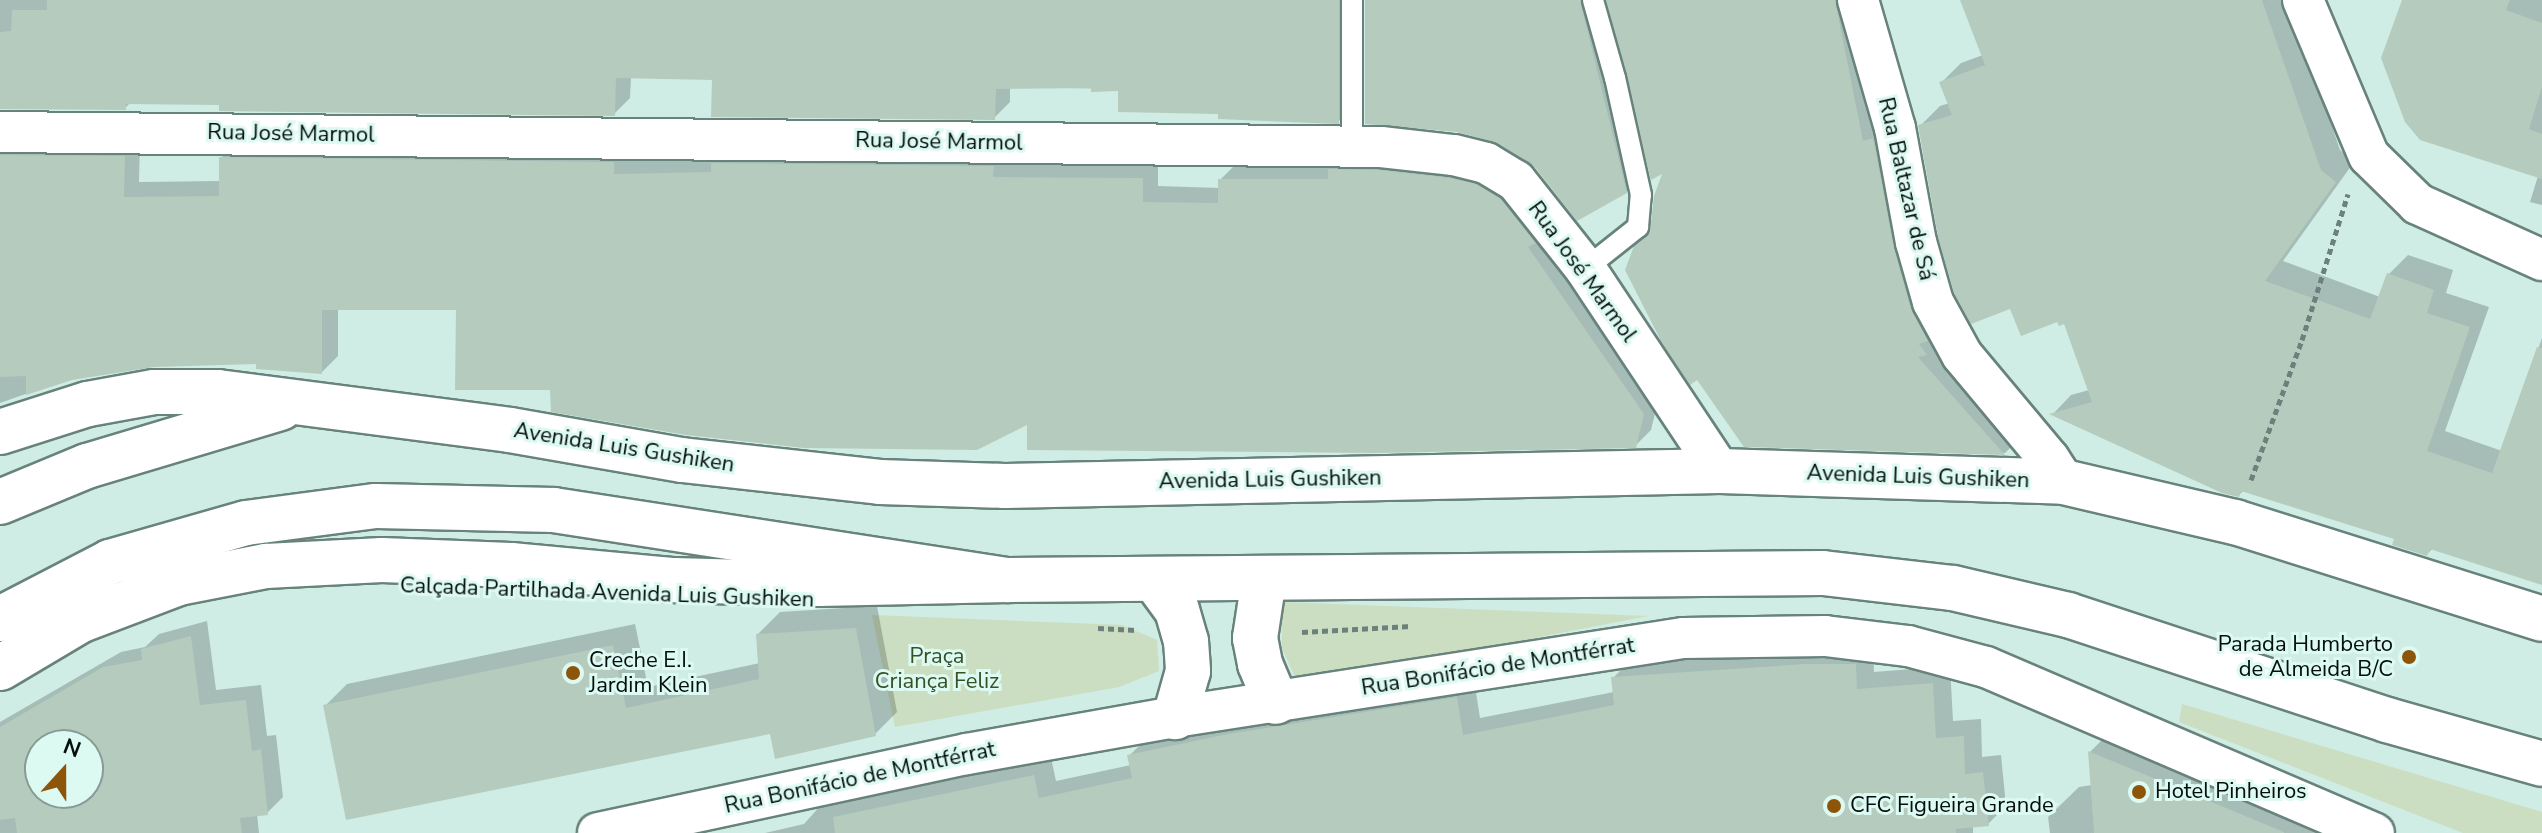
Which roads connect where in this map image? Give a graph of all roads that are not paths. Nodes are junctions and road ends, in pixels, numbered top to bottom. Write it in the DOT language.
graph roads {
  1 [pos="1352,0"];
  2 [pos="1593,0"];
  3 [pos="1858,0"];
  4 [pos="2303,0"];
  5 [pos="0,132"];
  6 [pos="1352,148"];
  7 [pos="2542,260"];
  8 [pos="1585,269"];
  9 [pos="302,402"];
  10 [pos="0,432"];
  11 [pos="1720,471"];
  12 [pos="2064,482"];
  13 [pos="0,502"];
  14 [pos="1264,579"];
  15 [pos="1008,580"];
  16 [pos="1155,580"];
  17 [pos="0,619"];
  18 [pos="2542,619"];
  19 [pos="0,668"];
  20 [pos="1276,702"];
  21 [pos="1175,717"];
  22 [pos="2542,764"];
  23 [pos="598,833"];
  24 [pos="2374,833"];
  1 -- 6 [label="lane"];
  2 -- 8 [label="lane"];
  3 -- 12 [label="street, Rua Baltazar de Sá"];
  4 -- 7 [label="street"];
  5 -- 6 [label="street, Rua José Marmol"];
  6 -- 8 [label="street, Rua José Marmol"];
  8 -- 11 [label="street, Rua José Marmol"];
  9 -- 10 [label="main road"];
  9 -- 11 [label="main road, Avenida Luis Gushiken"];
  9 -- 13 [label="main road, Avenida Luis Gushiken"];
  11 -- 12 [label="main road, Avenida Luis Gushiken"];
  12 -- 18 [label="main road, Avenida Luis Gushiken"];
  14 -- 16 [label="main road"];
  14 -- 20 [label="main road"];
  14 -- 22 [label="main road"];
  15 -- 16 [label="main road"];
  15 -- 17 [label="main road"];
  15 -- 19 [label="main road"];
  16 -- 21 [label="main road"];
  20 -- 21 [label="street, Rua Bonifácio de Montférrat"];
  20 -- 24 [label="street, Rua Bonifácio de Montférrat"];
  21 -- 23 [label="street, Rua Bonifácio de Montférrat"];
}
